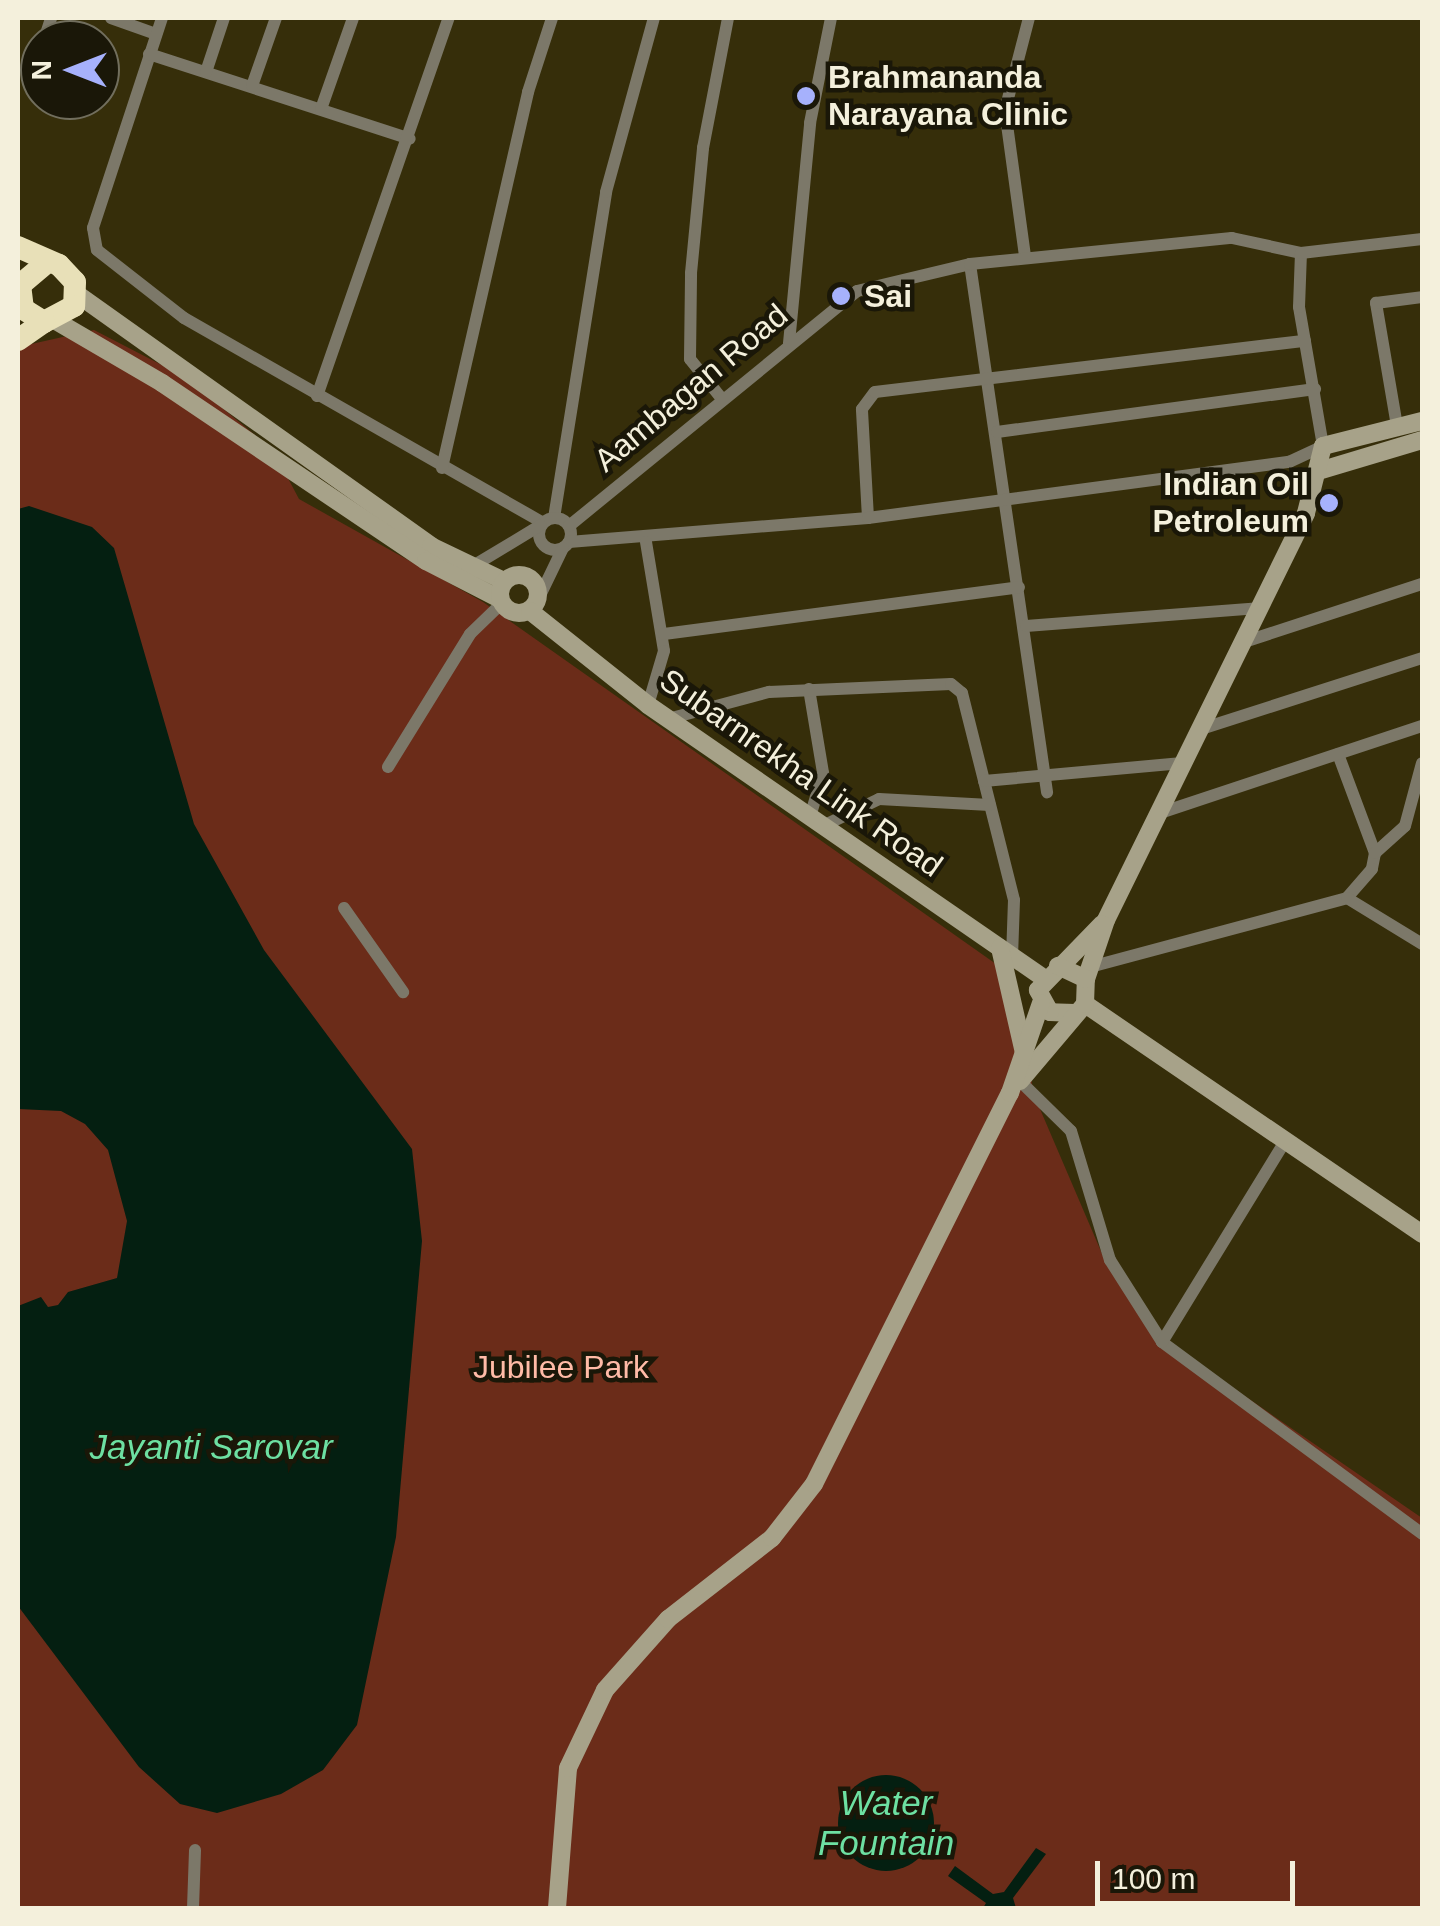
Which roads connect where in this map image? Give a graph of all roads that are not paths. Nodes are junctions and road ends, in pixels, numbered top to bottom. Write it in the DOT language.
graph roads {
  1 [pos="111,18"];
  2 [pos="162,18"];
  3 [pos="224,18"];
  4 [pos="276,18"];
  5 [pos="353,18"];
  6 [pos="449,18"];
  7 [pos="552,18"];
  8 [pos="654,18"];
  9 [pos="728,18"];
  10 [pos="831,18"];
  11 [pos="1029,18"];
  12 [pos="156,34"];
  13 [pos="149,54"];
  14 [pos="206,72"];
  15 [pos="252,86"];
  16 [pos="321,109"];
  17 [pos="410,139"];
  18 [pos="1422,239"];
  19 [pos="18,247"];
  20 [pos="1301,254"];
  21 [pos="1025,256"];
  22 [pos="46,263"];
  23 [pos="970,264"];
  24 [pos="18,294"];
  25 [pos="78,294"];
  26 [pos="1422,297"];
  27 [pos="50,321"];
  28 [pos="18,340"];
  29 [pos="1305,340"];
  30 [pos="789,343"];
  31 [pos="989,382"];
  32 [pos="1315,390"];
  33 [pos="318,396"];
  34 [pos="722,399"];
  35 [pos="1422,421"];
  36 [pos="1397,426"];
  37 [pos="997,432"];
  38 [pos="1422,440"];
  39 [pos="1322,446"];
  40 [pos="1289,462"];
  41 [pos="442,468"];
  42 [pos="1322,470"];
  43 [pos="1008,502"];
  44 [pos="868,518"];
  45 [pos="546,522"];
  46 [pos="569,526"];
  47 [pos="646,542"];
  48 [pos="566,545"];
  49 [pos="473,566"];
  50 [pos="1422,584"];
  51 [pos="1019,587"];
  52 [pos="502,595"];
  53 [pos="533,607"];
  54 [pos="1258,608"];
  55 [pos="1026,626"];
  56 [pos="664,634"];
  57 [pos="1241,643"];
  58 [pos="1422,658"];
  59 [pos="809,689"];
  60 [pos="648,705"];
  61 [pos="668,719"];
  62 [pos="1422,726"];
  63 [pos="1198,730"];
  64 [pos="1338,754"];
  65 [pos="1182,763"];
  66 [pos="1422,763"];
  67 [pos="388,767"];
  68 [pos="1044,773"];
  69 [pos="984,781"];
  70 [pos="1047,792"];
  71 [pos="990,804"];
  72 [pos="1157,814"];
  73 [pos="816,821"];
  74 [pos="1374,853"];
  75 [pos="1347,898"];
  76 [pos="344,908"];
  77 [pos="1106,920"];
  78 [pos="1422,944"];
  79 [pos="1006,952"];
  80 [pos="1050,972"];
  81 [pos="1088,973"];
  82 [pos="403,992"];
  83 [pos="1041,1002"];
  84 [pos="1080,1009"];
  85 [pos="1024,1053"];
  86 [pos="1015,1087"];
  87 [pos="1285,1140"];
  88 [pos="1422,1234"];
  89 [pos="1162,1342"];
  90 [pos="1422,1534"];
  91 [pos="195,1850"];
  92 [pos="193,1908"];
  93 [pos="557,1908"];
  1 -- 12 [label="street"];
  2 -- 12 [label="street"];
  3 -- 14 [label="street"];
  4 -- 15 [label="street"];
  5 -- 16 [label="street"];
  6 -- 17 [label="street"];
  7 -- 41 [label="street"];
  8 -- 45 [label="street"];
  9 -- 34 [label="street"];
  10 -- 30 [label="street"];
  11 -- 21 [label="street"];
  12 -- 13 [label="street"];
  13 -- 14 [label="street"];
  13 -- 33 [label="street"];
  14 -- 15 [label="street"];
  15 -- 16 [label="street"];
  16 -- 17 [label="street"];
  17 -- 33 [label="street"];
  18 -- 20 [label="street"];
  19 -- 22 [label="highway"];
  20 -- 21 [label="street, Aambagan Road"];
  20 -- 29 [label="street"];
  21 -- 23 [label="street, Aambagan Road"];
  22 -- 24 [label="highway"];
  22 -- 25 [label="highway"];
  23 -- 30 [label="street, Aambagan Road"];
  23 -- 31 [label="street"];
  24 -- 27 [label="highway"];
  25 -- 27 [label="highway"];
  25 -- 49 [label="main road, Subarnrekha Link Road"];
  26 -- 36 [label="street"];
  27 -- 28 [label="highway"];
  27 -- 52 [label="main road, Subarnrekha Link Road"];
  29 -- 31 [label="street"];
  29 -- 32 [label="street"];
  30 -- 34 [label="street, Aambagan Road"];
  31 -- 37 [label="street"];
  31 -- 44 [label="street"];
  32 -- 37 [label="street"];
  32 -- 39 [label="street"];
  33 -- 41 [label="street"];
  34 -- 46 [label="street, Aambagan Road"];
  35 -- 36 [label="main road"];
  36 -- 39 [label="main road"];
  37 -- 43 [label="street"];
  38 -- 42 [label="main road"];
  39 -- 40 [label="street"];
  39 -- 42 [label="main road"];
  40 -- 42 [label="street"];
  40 -- 43 [label="street"];
  41 -- 45 [label="street"];
  42 -- 54 [label="main road"];
  43 -- 44 [label="street"];
  43 -- 51 [label="street"];
  44 -- 47 [label="street"];
  45 -- 46 [label="street"];
  45 -- 48 [label="street"];
  45 -- 49 [label="street"];
  46 -- 48 [label="street"];
  47 -- 48 [label="street"];
  47 -- 56 [label="street"];
  48 -- 53 [label="street"];
  49 -- 52 [label="main road, Subarnrekha Link Road"];
  50 -- 57 [label="street"];
  51 -- 55 [label="street"];
  51 -- 56 [label="street"];
  52 -- 53 [label="main road, Subarnrekha Link Road"];
  52 -- 53 [label="main road, Subarnrekha Link Road"];
  52 -- 67 [label="street"];
  53 -- 60 [label="main road, Subarnrekha Link Road"];
  54 -- 55 [label="street"];
  54 -- 57 [label="main road"];
  55 -- 68 [label="street"];
  56 -- 60 [label="street"];
  57 -- 63 [label="main road"];
  58 -- 63 [label="street"];
  59 -- 61 [label="street"];
  59 -- 69 [label="street"];
  59 -- 73 [label="street"];
  60 -- 61 [label="main road, Subarnrekha Link Road"];
  61 -- 73 [label="main road, Subarnrekha Link Road"];
  62 -- 64 [label="street"];
  63 -- 65 [label="main road"];
  64 -- 72 [label="street"];
  64 -- 74 [label="street"];
  65 -- 68 [label="street"];
  65 -- 72 [label="main road"];
  66 -- 74 [label="street"];
  68 -- 69 [label="street"];
  68 -- 70 [label="street"];
  69 -- 71 [label="street"];
  71 -- 73 [label="street"];
  71 -- 79 [label="street"];
  72 -- 77 [label="main road"];
  73 -- 79 [label="main road, Subarnrekha Link Road"];
  74 -- 75 [label="street"];
  75 -- 78 [label="street"];
  75 -- 81 [label="street"];
  76 -- 82 [label="street"];
  77 -- 80 [label="main road"];
  77 -- 81 [label="main road"];
  79 -- 80 [label="main road, Subarnrekha Link Road"];
  79 -- 85 [label="main road"];
  80 -- 81 [label="main road, Subarnrekha Link Road"];
  80 -- 83 [label="main road"];
  81 -- 84 [label="main road"];
  83 -- 84 [label="main road"];
  83 -- 85 [label="main road"];
  84 -- 86 [label="main road"];
  84 -- 87 [label="main road"];
  85 -- 86 [label="main road"];
  86 -- 89 [label="street"];
  86 -- 93 [label="main road"];
  87 -- 88 [label="main road"];
  87 -- 89 [label="street"];
  89 -- 90 [label="street"];
  91 -- 92 [label="street"];
}
